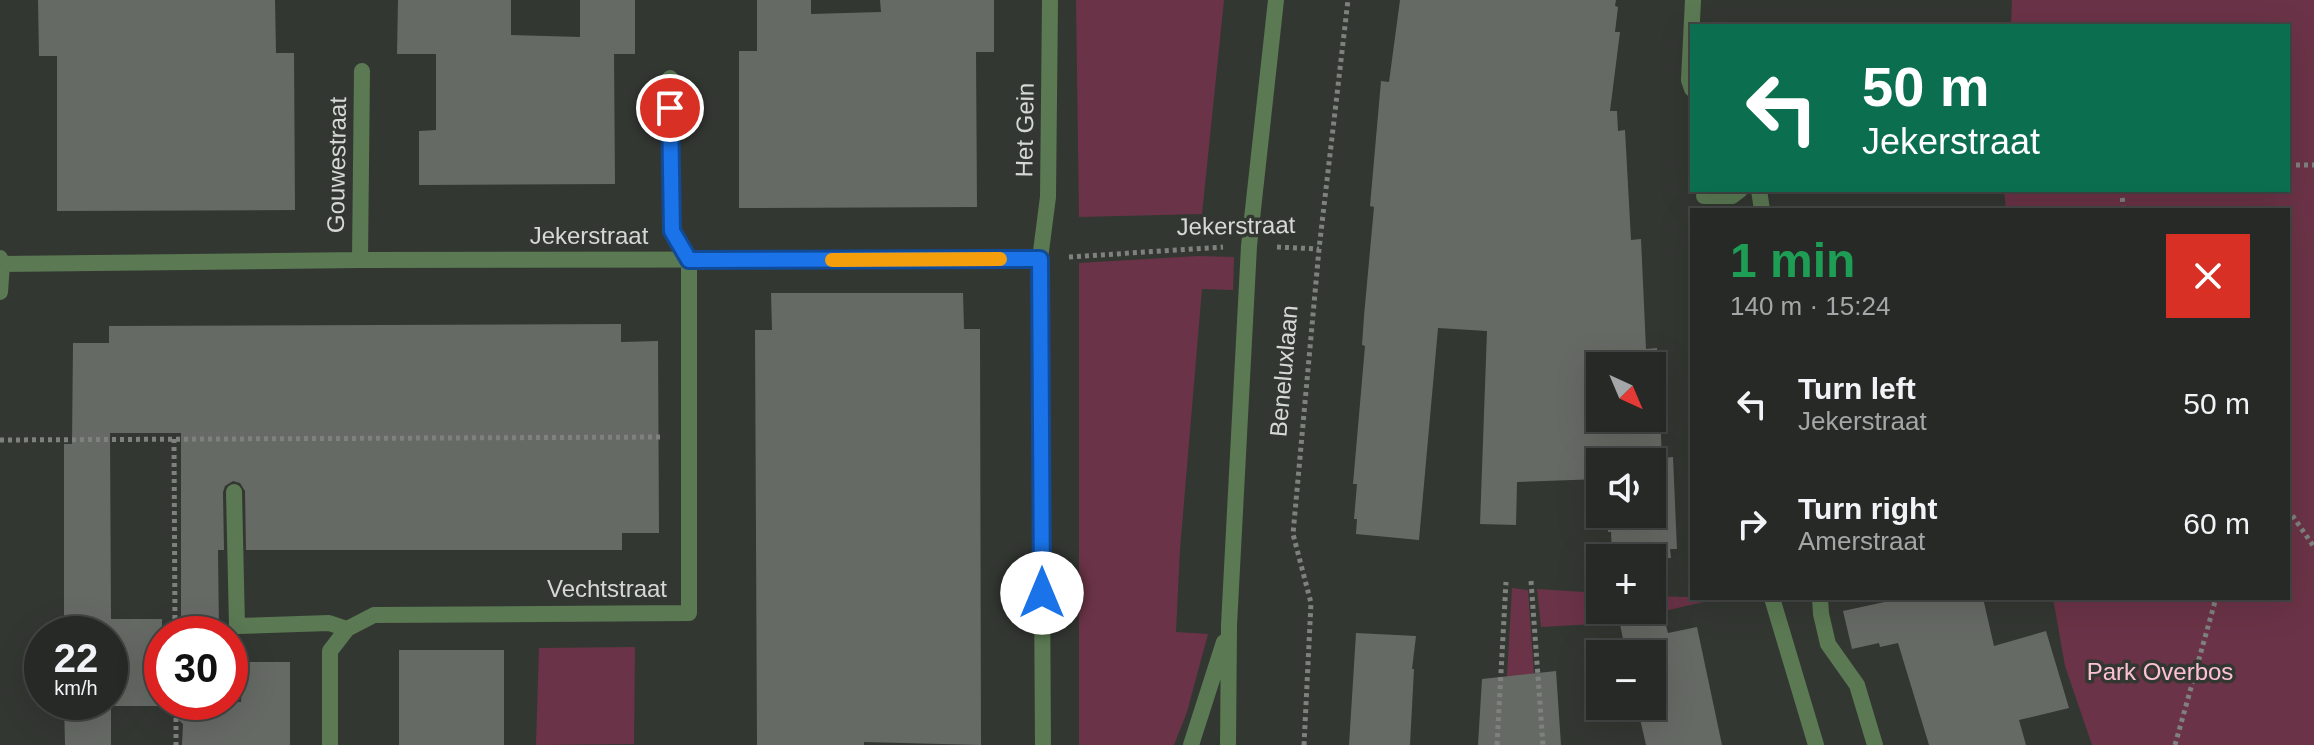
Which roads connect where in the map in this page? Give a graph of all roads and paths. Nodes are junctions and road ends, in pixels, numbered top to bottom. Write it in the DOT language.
graph roads {
  1 [pos="1050,0"];
  2 [pos="1276,0"];
  3 [pos="1348,0"];
  4 [pos="1693,0"];
  5 [pos="1692,24"];
  6 [pos="1690,60"];
  7 [pos="362,71"];
  8 [pos="670,78"];
  9 [pos="1690,83"];
  10 [pos="2290,165"];
  11 [pos="2314,165"];
  12 [pos="1737,192"];
  13 [pos="1704,199"];
  14 [pos="1249,246"];
  15 [pos="1319,249"];
  16 [pos="1040,259"];
  17 [pos="360,260"];
  18 [pos="689,260"];
  19 [pos="1,261"];
  20 [pos="0,292"];
  21 [pos="689,437"];
  22 [pos="174,439"];
  23 [pos="0,440"];
  24 [pos="234,492"];
  25 [pos="2290,512"];
  26 [pos="2314,547"];
  27 [pos="1531,581"];
  28 [pos="1506,582"];
  29 [pos="1773,600"];
  30 [pos="1820,600"];
  31 [pos="2215,600"];
  32 [pos="175,616"];
  33 [pos="1229,625"];
  34 [pos="347,629"];
  35 [pos="176,720"];
  36 [pos="176,745"];
  37 [pos="330,745"];
  38 [pos="1043,745"];
  39 [pos="1191,745"];
  40 [pos="1228,745"];
  41 [pos="1304,745"];
  42 [pos="1497,745"];
  43 [pos="1543,745"];
  44 [pos="1816,745"];
  45 [pos="1875,745"];
  46 [pos="2175,745"];
  1 -- 16 [label="street, Het Gein"];
  2 -- 14 [label="street, Beneluxlaan"];
  3 -- 15 [label="path, Beneluxlaan"];
  4 -- 5 [label="street"];
  6 -- 9 [label="street"];
  7 -- 17 [label="street, Gouwestraat"];
  8 -- 18 [label="street"];
  10 -- 11 [label="path"];
  12 -- 13 [label="street"];
  14 -- 15 [label="path, Jekerstraat"];
  14 -- 16 [label="path, Jekerstraat"];
  14 -- 33 [label="street, Beneluxlaan"];
  15 -- 41 [label="path, Beneluxlaan"];
  16 -- 18 [label="street, Jekerstraat"];
  16 -- 38 [label="street"];
  17 -- 18 [label="street, Jekerstraat"];
  17 -- 19 [label="street, Jekerstraat"];
  18 -- 21 [label="street, Vechtstraat"];
  19 -- 20 [label="street"];
  21 -- 22 [label="path"];
  21 -- 34 [label="street, Vechtstraat"];
  22 -- 23 [label="path"];
  22 -- 32 [label="path"];
  24 -- 34 [label="street"];
  25 -- 26 [label="path"];
  27 -- 43 [label="path"];
  28 -- 42 [label="path"];
  29 -- 44 [label="street"];
  30 -- 45 [label="street"];
  31 -- 46 [label="path"];
  33 -- 39 [label="street, Beneluxlaan"];
  33 -- 40 [label="street, Beneluxlaan"];
  34 -- 37 [label="street"];
  35 -- 36 [label="path"];
}
